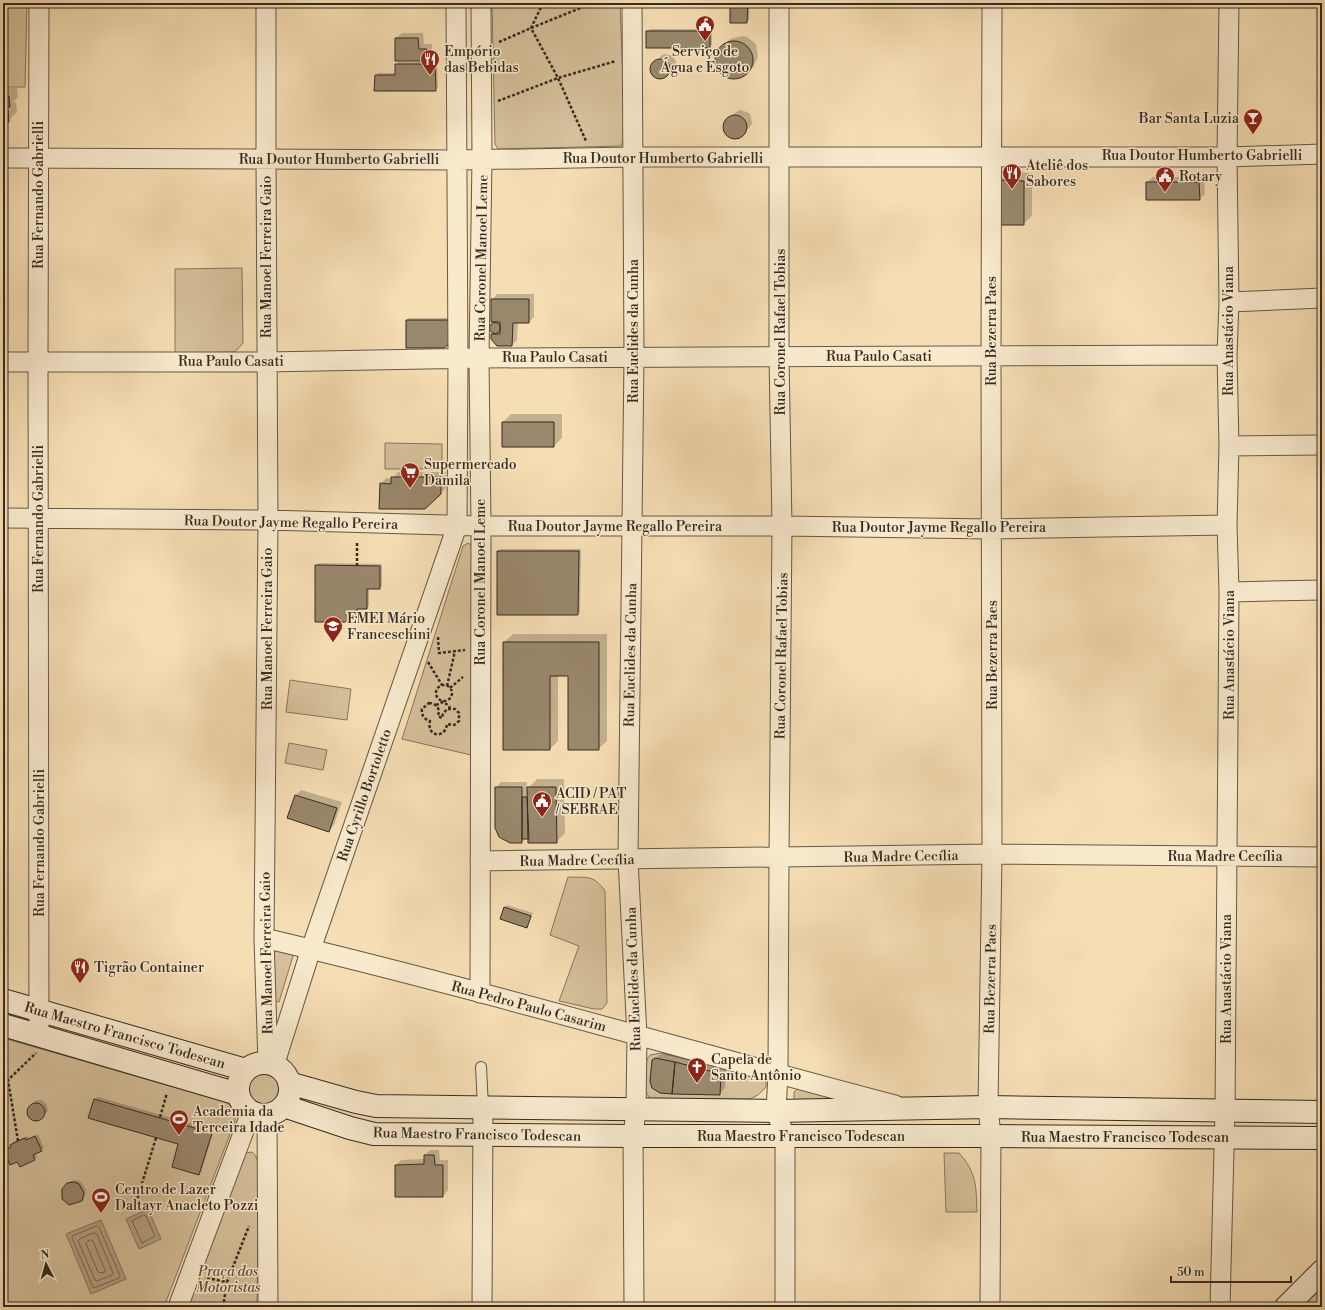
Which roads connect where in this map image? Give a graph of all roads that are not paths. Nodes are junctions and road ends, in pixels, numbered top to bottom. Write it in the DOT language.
graph roads {
  1 [pos="39,3"];
  2 [pos="266,3"];
  3 [pos="456,3"];
  4 [pos="481,3"];
  5 [pos="632,3"];
  6 [pos="779,3"];
  7 [pos="992,3"];
  8 [pos="1229,3"];
  9 [pos="1322,154"];
  10 [pos="992,156"];
  11 [pos="633,157"];
  12 [pos="1227,157"];
  13 [pos="3,158"];
  14 [pos="38,158"];
  15 [pos="779,158"];
  16 [pos="266,159"];
  17 [pos="482,159"];
  18 [pos="457,160"];
  19 [pos="1322,298"];
  20 [pos="1229,302"];
  21 [pos="991,355"];
  22 [pos="1227,355"];
  23 [pos="779,356"];
  24 [pos="634,357"];
  25 [pos="479,358"];
  26 [pos="458,359"];
  27 [pos="3,362"];
  28 [pos="38,362"];
  29 [pos="267,362"];
  30 [pos="1322,445"];
  31 [pos="1229,446"];
  32 [pos="3,518"];
  33 [pos="38,518"];
  34 [pos="268,520"];
  35 [pos="1227,525"];
  36 [pos="457,526"];
  37 [pos="481,526"];
  38 [pos="782,526"];
  39 [pos="632,527"];
  40 [pos="992,528"];
  41 [pos="1322,590"];
  42 [pos="1229,592"];
  43 [pos="992,854"];
  44 [pos="1227,856"];
  45 [pos="1322,857"];
  46 [pos="779,858"];
  47 [pos="628,859"];
  48 [pos="480,861"];
  49 [pos="264,938"];
  50 [pos="312,949"];
  51 [pos="480,993"];
  52 [pos="3,1000"];
  53 [pos="40,1010"];
  54 [pos="3,1025"];
  55 [pos="637,1036"];
  56 [pos="40,1042"];
  57 [pos="271,1065"];
  58 [pos="481,1067"];
  59 [pos="246,1070"];
  60 [pos="778,1074"];
  61 [pos="289,1083"];
  62 [pos="238,1094"];
  63 [pos="988,1106"];
  64 [pos="483,1107"];
  65 [pos="909,1108"];
  66 [pos="636,1110"];
  67 [pos="267,1111"];
  68 [pos="776,1111"];
  69 [pos="1225,1111"];
  70 [pos="1322,1112"];
  71 [pos="484,1135"];
  72 [pos="633,1136"];
  73 [pos="991,1136"];
  74 [pos="785,1137"];
  75 [pos="1225,1137"];
  76 [pos="1322,1138"];
  77 [pos="1322,1271"];
  78 [pos="178,1307"];
  79 [pos="268,1307"];
  80 [pos="482,1307"];
  81 [pos="634,1307"];
  82 [pos="785,1307"];
  83 [pos="990,1307"];
  84 [pos="1220,1307"];
  85 [pos="1286,1307"];
  1 -- 14 [label="street, Rua Fernando Gabrielli"];
  2 -- 16 [label="street, Rua Manoel Ferreira Gaio"];
  3 -- 18 [label="street, Rua Coronel Manoel Leme"];
  4 -- 17 [label="street, Rua Coronel Manoel Leme"];
  5 -- 11 [label="street, Rua Euclides da Cunha"];
  6 -- 15 [label="street, Rua Coronel Rafael Tobias"];
  7 -- 10 [label="street, Rua Bezerra Paes"];
  8 -- 12 [label="street, Rua Anastácio Viana"];
  9 -- 12 [label="street, Rua Doutor Humberto Gabrielli"];
  10 -- 12 [label="street, Rua Doutor Humberto Gabrielli"];
  10 -- 15 [label="street, Rua Doutor Humberto Gabrielli"];
  10 -- 21 [label="street, Rua Bezerra Paes"];
  11 -- 15 [label="street, Rua Doutor Humberto Gabrielli"];
  11 -- 17 [label="street, Rua Doutor Humberto Gabrielli"];
  11 -- 24 [label="street, Rua Euclides da Cunha"];
  12 -- 20 [label="street, Rua Anastácio Viana"];
  13 -- 14 [label="street, Rua Doutor Humberto Gabrielli"];
  14 -- 16 [label="street, Rua Doutor Humberto Gabrielli"];
  14 -- 28 [label="street, Rua Fernando Gabrielli"];
  15 -- 23 [label="street, Rua Coronel Rafael Tobias"];
  16 -- 18 [label="street, Rua Doutor Humberto Gabrielli"];
  16 -- 29 [label="street, Rua Manoel Ferreira Gaio"];
  17 -- 18 [label="street, Rua Doutor Humberto Gabrielli"];
  17 -- 25 [label="street, Rua Coronel Manoel Leme"];
  18 -- 26 [label="street, Rua Coronel Manoel Leme"];
  19 -- 20 [label="street"];
  20 -- 22 [label="street, Rua Anastácio Viana"];
  21 -- 22 [label="street, Rua Paulo Casati"];
  21 -- 23 [label="street, Rua Paulo Casati"];
  21 -- 40 [label="street, Rua Bezerra Paes"];
  22 -- 31 [label="street, Rua Anastácio Viana"];
  23 -- 24 [label="street, Rua Paulo Casati"];
  23 -- 38 [label="street, Rua Coronel Rafael Tobias"];
  24 -- 25 [label="street, Rua Paulo Casati"];
  24 -- 39 [label="street, Rua Euclides da Cunha"];
  25 -- 26 [label="street, Rua Paulo Casati"];
  25 -- 37 [label="street, Rua Coronel Manoel Leme"];
  26 -- 29 [label="street, Rua Paulo Casati"];
  26 -- 36 [label="street, Rua Coronel Manoel Leme"];
  27 -- 28 [label="street, Rua Paulo Casati"];
  28 -- 29 [label="street, Rua Paulo Casati"];
  28 -- 33 [label="street, Rua Fernando Gabrielli"];
  29 -- 34 [label="street, Rua Manoel Ferreira Gaio"];
  30 -- 31 [label="street"];
  31 -- 35 [label="street, Rua Anastácio Viana"];
  32 -- 33 [label="street, Rua Doutor Jayme Regallo Pereira"];
  33 -- 34 [label="street, Rua Doutor Jayme Regallo Pereira"];
  33 -- 53 [label="street, Rua Fernando Gabrielli"];
  34 -- 36 [label="street, Rua Doutor Jayme Regallo Pereira"];
  34 -- 49 [label="street, Rua Manoel Ferreira Gaio"];
  35 -- 40 [label="street, Rua Doutor Jayme Regallo Pereira"];
  35 -- 42 [label="street, Rua Anastácio Viana"];
  36 -- 37 [label="street, Rua Doutor Jayme Regallo Pereira"];
  36 -- 50 [label="street, Rua Cyrillo Bortoletto"];
  37 -- 39 [label="street, Rua Doutor Jayme Regallo Pereira"];
  37 -- 48 [label="street, Rua Coronel Manoel Leme"];
  38 -- 39 [label="street, Rua Doutor Jayme Regallo Pereira"];
  38 -- 40 [label="street, Rua Doutor Jayme Regallo Pereira"];
  38 -- 46 [label="street, Rua Coronel Rafael Tobias"];
  39 -- 47 [label="street, Rua Euclides da Cunha"];
  40 -- 43 [label="street, Rua Bezerra Paes"];
  41 -- 42 [label="street"];
  42 -- 44 [label="street, Rua Anastácio Viana"];
  43 -- 44 [label="street, Rua Madre Cecília"];
  43 -- 46 [label="street, Rua Madre Cecília"];
  43 -- 63 [label="street, Rua Bezerra Paes"];
  44 -- 45 [label="street, Rua Madre Cecília"];
  44 -- 69 [label="street, Rua Anastácio Viana"];
  46 -- 47 [label="street, Rua Madre Cecília"];
  46 -- 60 [label="street, Rua Coronel Rafael Tobias"];
  47 -- 48 [label="street, Rua Madre Cecília"];
  47 -- 55 [label="street, Rua Euclides da Cunha"];
  48 -- 51 [label="street, Rua Coronel Manoel Leme"];
  49 -- 50 [label="street, Rua Pedro Paulo Casarim"];
  49 -- 57 [label="street, Rua Manoel Ferreira Gaio"];
  50 -- 51 [label="street, Rua Pedro Paulo Casarim"];
  50 -- 57 [label="street, Rua Cyrillo Bortoletto"];
  51 -- 55 [label="street, Rua Pedro Paulo Casarim"];
  52 -- 53 [label="main road, Rua Maestro Francisco Todescan"];
  53 -- 56 [label="street, Rua Fernando Gabrielli"];
  53 -- 59 [label="main road, Rua Maestro Francisco Todescan"];
  54 -- 56 [label="main road, Rua Maestro Francisco Todescan"];
  55 -- 60 [label="street, Rua Pedro Paulo Casarim"];
  55 -- 66 [label="street, Rua Euclides da Cunha"];
  56 -- 62 [label="main road, Rua Maestro Francisco Todescan"];
  57 -- 59 [label="main road"];
  57 -- 61 [label="main road"];
  58 -- 64 [label="lane"];
  59 -- 62 [label="main road"];
  60 -- 65 [label="street, Rua Pedro Paulo Casarim"];
  60 -- 68 [label="street, Rua Coronel Rafael Tobias"];
  61 -- 64 [label="main road, Rua Maestro Francisco Todescan"];
  61 -- 67 [label="main road"];
  62 -- 67 [label="main road"];
  63 -- 65 [label="main road, Rua Maestro Francisco Todescan"];
  63 -- 69 [label="main road, Rua Maestro Francisco Todescan"];
  63 -- 73 [label="street, Rua Bezerra Paes"];
  64 -- 66 [label="main road, Rua Maestro Francisco Todescan"];
  64 -- 71 [label="street"];
  65 -- 68 [label="main road, Rua Maestro Francisco Todescan"];
  66 -- 68 [label="main road, Rua Maestro Francisco Todescan"];
  66 -- 72 [label="street, Rua Euclides da Cunha"];
  67 -- 71 [label="main road, Rua Maestro Francisco Todescan"];
  67 -- 78 [label="street"];
  67 -- 79 [label="street"];
  68 -- 74 [label="street, Rua Coronel Rafael Tobias"];
  69 -- 70 [label="main road, Rua Maestro Francisco Todescan"];
  69 -- 75 [label="street, Rua Anastácio Viana"];
  71 -- 72 [label="main road, Rua Maestro Francisco Todescan"];
  71 -- 80 [label="street"];
  72 -- 74 [label="main road, Rua Maestro Francisco Todescan"];
  72 -- 81 [label="street, Rua Euclides da Cunha"];
  73 -- 74 [label="main road, Rua Maestro Francisco Todescan"];
  73 -- 75 [label="main road, Rua Maestro Francisco Todescan"];
  73 -- 83 [label="street, Rua Bezerra Paes"];
  74 -- 82 [label="street, Rua Coronel Rafael Tobias"];
  75 -- 76 [label="main road, Rua Maestro Francisco Todescan"];
  75 -- 84 [label="street, Rua Anastácio Viana"];
  77 -- 85 [label="main road"];
}
